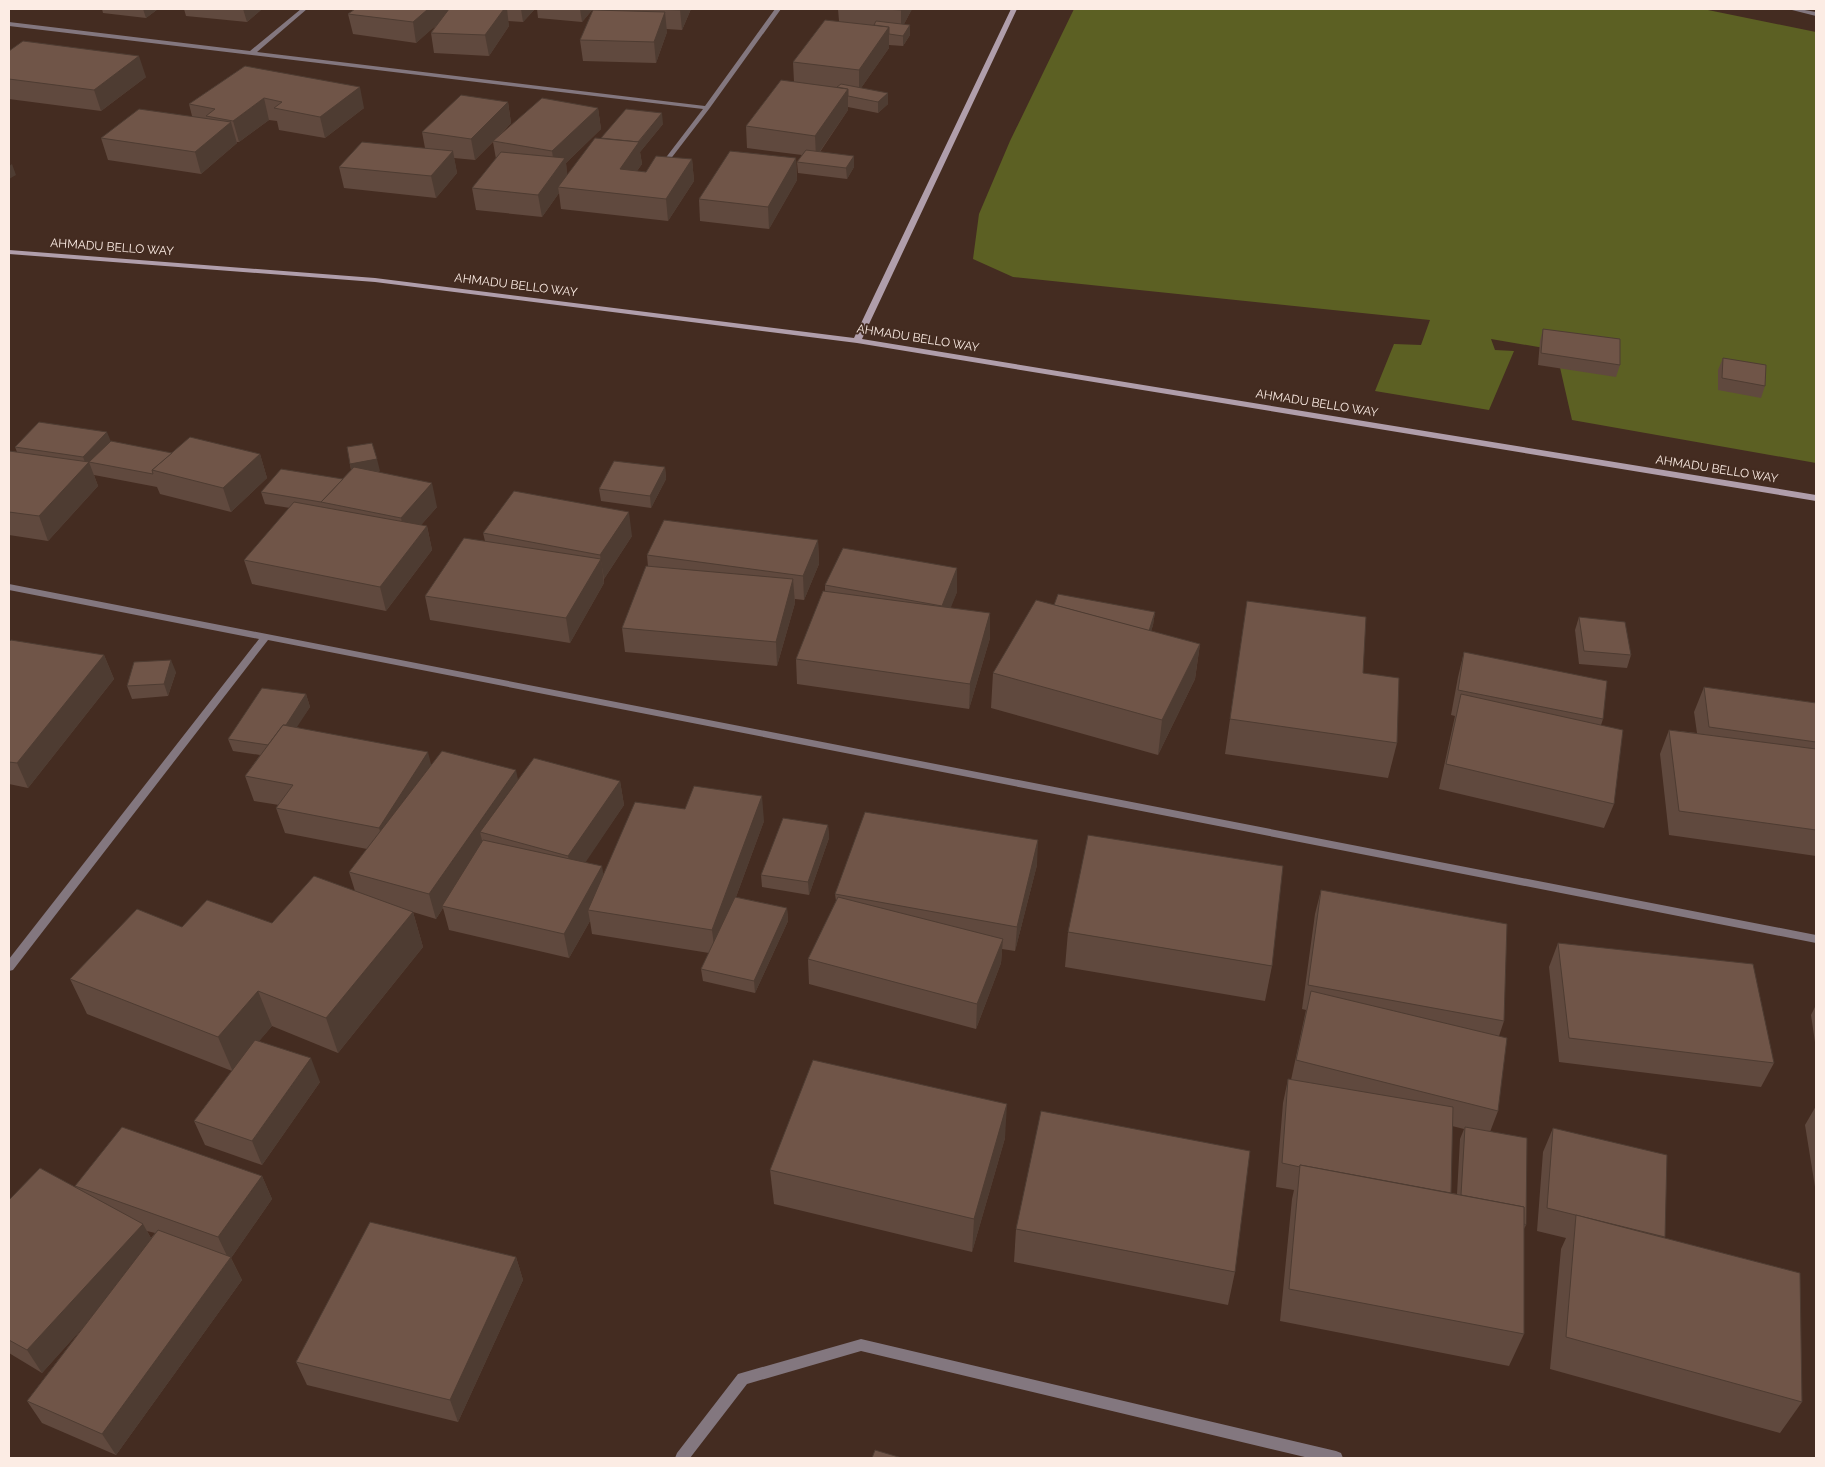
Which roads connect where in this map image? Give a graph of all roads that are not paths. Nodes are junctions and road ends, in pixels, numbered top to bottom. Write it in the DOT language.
graph roads {
  1 [pos="304,9"];
  2 [pos="778,9"];
  3 [pos="1014,9"];
  4 [pos="1791,9"];
  5 [pos="1816,14"];
  6 [pos="9,24"];
  7 [pos="252,53"];
  8 [pos="707,108"];
  9 [pos="664,164"];
  10 [pos="9,252"];
  11 [pos="857,341"];
  12 [pos="1816,498"];
  13 [pos="9,587"];
  14 [pos="266,636"];
  15 [pos="1816,939"];
  16 [pos="9,967"];
  17 [pos="682,1458"];
  18 [pos="1336,1458"];
  1 -- 7 [label="street"];
  2 -- 8 [label="street"];
  3 -- 11 [label="street"];
  4 -- 5 [label="street"];
  6 -- 7 [label="street"];
  7 -- 8 [label="street"];
  8 -- 9 [label="street"];
  10 -- 11 [label="street, AHMADU BELLO WAY"];
  11 -- 12 [label="street, AHMADU BELLO WAY"];
  13 -- 14 [label="street"];
  14 -- 15 [label="street"];
  14 -- 16 [label="street"];
  17 -- 18 [label="street"];
}
